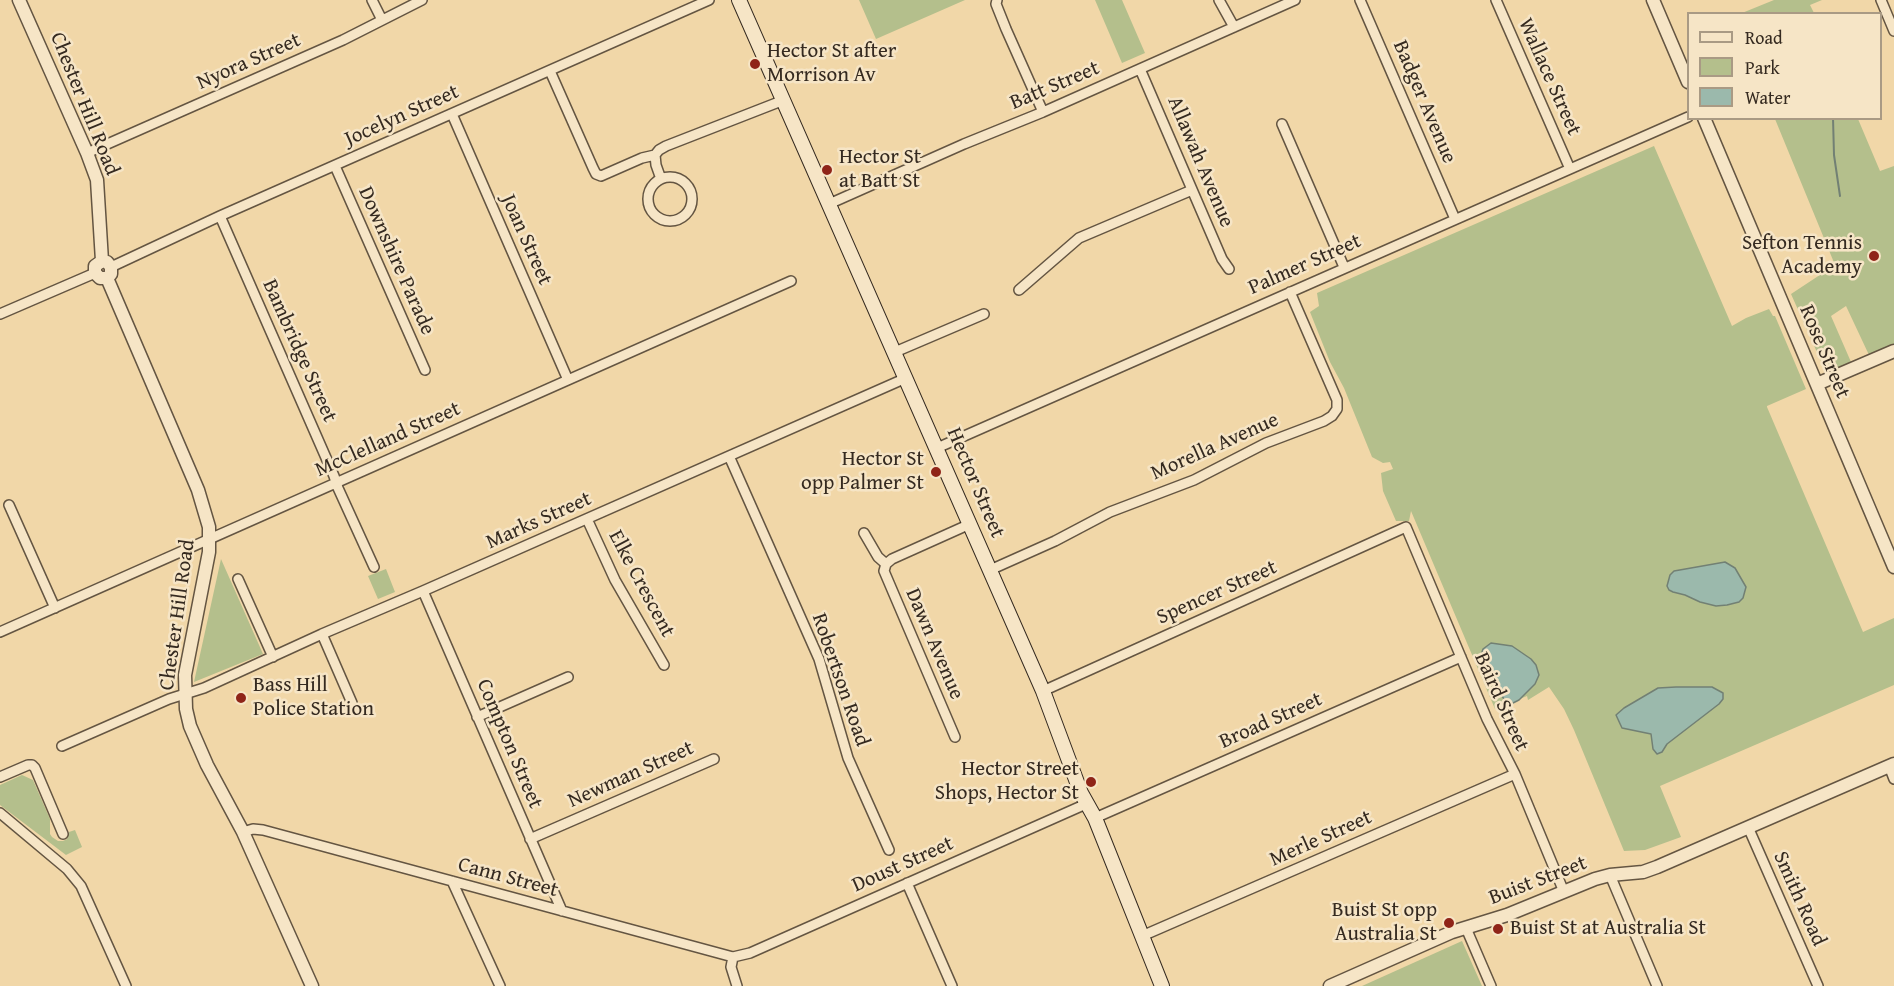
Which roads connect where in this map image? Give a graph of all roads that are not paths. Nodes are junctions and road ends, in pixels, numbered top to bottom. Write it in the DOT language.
graph roads {
  1 [pos="19,0"];
  2 [pos="372,0"];
  3 [pos="422,0"];
  4 [pos="709,0"];
  5 [pos="739,0"];
  6 [pos="997,0"];
  7 [pos="1219,0"];
  8 [pos="1295,0"];
  9 [pos="1360,0"];
  10 [pos="1496,0"];
  11 [pos="1653,0"];
  12 [pos="1881,0"];
  13 [pos="382,20"];
  14 [pos="1234,27"];
  15 [pos="1894,31"];
  16 [pos="1140,69"];
  17 [pos="550,71"];
  18 [pos="1687,77"];
  19 [pos="784,100"];
  20 [pos="1043,112"];
  21 [pos="452,114"];
  22 [pos="1687,118"];
  23 [pos="1705,120"];
  24 [pos="1282,124"];
  25 [pos="87,153"];
  26 [pos="655,155"];
  27 [pos="335,166"];
  28 [pos="1570,169"];
  29 [pos="661,178"];
  30 [pos="1192,190"];
  31 [pos="829,204"];
  32 [pos="220,216"];
  33 [pos="1455,219"];
  34 [pos="1344,267"];
  35 [pos="1229,269"];
  36 [pos="103,270"];
  37 [pos="791,281"];
  38 [pos="1019,290"];
  39 [pos="1290,292"];
  40 [pos="0,314"];
  41 [pos="984,314"];
  42 [pos="1894,351"];
  43 [pos="895,352"];
  44 [pos="425,370"];
  45 [pos="906,378"];
  46 [pos="568,380"];
  47 [pos="1817,384"];
  48 [pos="937,448"];
  49 [pos="729,456"];
  50 [pos="336,483"];
  51 [pos="9,505"];
  52 [pos="587,519"];
  53 [pos="970,524"];
  54 [pos="1406,526"];
  55 [pos="864,533"];
  56 [pos="210,539"];
  57 [pos="886,564"];
  58 [pos="374,567"];
  59 [pos="1894,567"];
  60 [pos="990,570"];
  61 [pos="238,579"];
  62 [pos="423,591"];
  63 [pos="55,608"];
  64 [pos="0,632"];
  65 [pos="322,634"];
  66 [pos="273,657"];
  67 [pos="1461,657"];
  68 [pos="664,665"];
  69 [pos="568,677"];
  70 [pos="1043,691"];
  71 [pos="185,693"];
  72 [pos="352,704"];
  73 [pos="477,717"];
  74 [pos="955,737"];
  75 [pos="62,746"];
  76 [pos="714,759"];
  77 [pos="1891,765"];
  78 [pos="1515,774"];
  79 [pos="0,777"];
  80 [pos="1894,779"];
  81 [pos="1086,804"];
  82 [pos="0,813"];
  83 [pos="1095,818"];
  84 [pos="1748,827"];
  85 [pos="243,832"];
  86 [pos="63,834"];
  87 [pos="530,839"];
  88 [pos="889,850"];
  89 [pos="1610,875"];
  90 [pos="452,881"];
  91 [pos="907,883"];
  92 [pos="1564,892"];
  93 [pos="562,911"];
  94 [pos="1466,928"];
  95 [pos="1142,936"];
  96 [pos="733,957"];
  97 [pos="126,986"];
  98 [pos="312,986"];
  99 [pos="500,986"];
  100 [pos="737,986"];
  101 [pos="952,986"];
  102 [pos="1161,986"];
  103 [pos="1330,986"];
  104 [pos="1491,986"];
  105 [pos="1657,986"];
  106 [pos="1818,986"];
  1 -- 25 [label="street, Chester Hill Road"];
  2 -- 13 [label="street"];
  3 -- 13 [label="street, Nyora Street"];
  4 -- 17 [label="street, Jocelyn Street"];
  5 -- 19 [label="main road, Hector Street"];
  6 -- 20 [label="street"];
  7 -- 14 [label="street"];
  8 -- 14 [label="street, Batt Street"];
  9 -- 33 [label="street, Badger Avenue"];
  10 -- 28 [label="street, Wallace Street"];
  11 -- 18 [label="street"];
  12 -- 15 [label="street"];
  13 -- 25 [label="street, Nyora Street"];
  14 -- 16 [label="street, Batt Street"];
  16 -- 20 [label="street, Batt Street"];
  16 -- 30 [label="street, Allawah Avenue"];
  17 -- 21 [label="street, Jocelyn Street"];
  17 -- 26 [label="street"];
  19 -- 26 [label="street"];
  19 -- 31 [label="main road, Hector Street"];
  20 -- 31 [label="street, Batt Street"];
  21 -- 27 [label="street, Jocelyn Street"];
  21 -- 46 [label="street, Joan Street"];
  22 -- 28 [label="street, Palmer Street"];
  23 -- 47 [label="street, Rose Street"];
  24 -- 34 [label="street"];
  25 -- 36 [label="street, Chester Hill Road"];
  26 -- 29 [label="street"];
  27 -- 32 [label="street, Jocelyn Street"];
  27 -- 44 [label="street, Downshire Parade"];
  28 -- 33 [label="street, Palmer Street"];
  29 -- 29 [label="street"];
  30 -- 35 [label="street, Allawah Avenue"];
  30 -- 38 [label="street"];
  31 -- 43 [label="main road, Hector Street"];
  32 -- 36 [label="street, Jocelyn Street"];
  32 -- 50 [label="street, Bambridge Street"];
  33 -- 34 [label="street, Palmer Street"];
  34 -- 39 [label="street, Palmer Street"];
  36 -- 40 [label="street, Jocelyn Street"];
  36 -- 56 [label="street, Chester Hill Road"];
  37 -- 46 [label="street, McClelland Street"];
  39 -- 48 [label="street, Palmer Street"];
  39 -- 60 [label="street, Morella Avenue"];
  41 -- 43 [label="street"];
  42 -- 47 [label="street"];
  43 -- 45 [label="main road, Hector Street"];
  45 -- 48 [label="main road, Hector Street"];
  45 -- 49 [label="street, Marks Street"];
  46 -- 50 [label="street, McClelland Street"];
  47 -- 59 [label="street, Rose Street"];
  48 -- 53 [label="main road, Hector Street"];
  49 -- 52 [label="street, Marks Street"];
  49 -- 88 [label="street, Robertson Road"];
  50 -- 56 [label="street, McClelland Street"];
  50 -- 58 [label="street, Bambridge Street"];
  51 -- 63 [label="street"];
  52 -- 62 [label="street, Marks Street"];
  52 -- 68 [label="street, Elke Crescent"];
  53 -- 57 [label="street"];
  53 -- 60 [label="main road, Hector Street"];
  54 -- 67 [label="street, Baird Street"];
  54 -- 70 [label="street, Spencer Street"];
  55 -- 57 [label="street, Dawn Avenue"];
  56 -- 63 [label="street, McClelland Street"];
  56 -- 71 [label="street, Chester Hill Road"];
  57 -- 74 [label="street, Dawn Avenue"];
  60 -- 70 [label="main road, Hector Street"];
  61 -- 66 [label="street"];
  62 -- 65 [label="street, Marks Street"];
  62 -- 73 [label="street, Compton Street"];
  63 -- 64 [label="street, McClelland Street"];
  65 -- 66 [label="street, Marks Street"];
  65 -- 72 [label="street"];
  66 -- 71 [label="street, Marks Street"];
  67 -- 78 [label="street, Baird Street"];
  67 -- 83 [label="street, Broad Street"];
  69 -- 73 [label="street"];
  70 -- 81 [label="main road, Hector Street"];
  71 -- 75 [label="street, Marks Street"];
  71 -- 85 [label="street, Chester Hill Road"];
  73 -- 87 [label="street, Compton Street"];
  76 -- 87 [label="street, Newman Street"];
  77 -- 80 [label="street"];
  77 -- 84 [label="street, Buist Street"];
  78 -- 92 [label="street, Baird Street"];
  78 -- 95 [label="street, Merle Street"];
  79 -- 86 [label="street"];
  81 -- 83 [label="main road, Hector Street"];
  81 -- 91 [label="street, Doust Street"];
  82 -- 97 [label="street"];
  83 -- 95 [label="main road, Hector Street"];
  84 -- 89 [label="street, Buist Street"];
  84 -- 106 [label="street, Smith Road"];
  85 -- 90 [label="street, Cann Street"];
  85 -- 98 [label="street, Chester Hill Road"];
  87 -- 93 [label="street, Compton Street"];
  89 -- 92 [label="street, Buist Street"];
  89 -- 105 [label="street"];
  90 -- 93 [label="street, Cann Street"];
  90 -- 99 [label="street"];
  91 -- 96 [label="street, Doust Street"];
  91 -- 101 [label="street"];
  92 -- 94 [label="street, Buist Street"];
  93 -- 96 [label="street, Cann Street"];
  94 -- 103 [label="street, Buist Street"];
  94 -- 104 [label="street"];
  95 -- 102 [label="main road, Hector Street"];
  96 -- 100 [label="street"];
}
